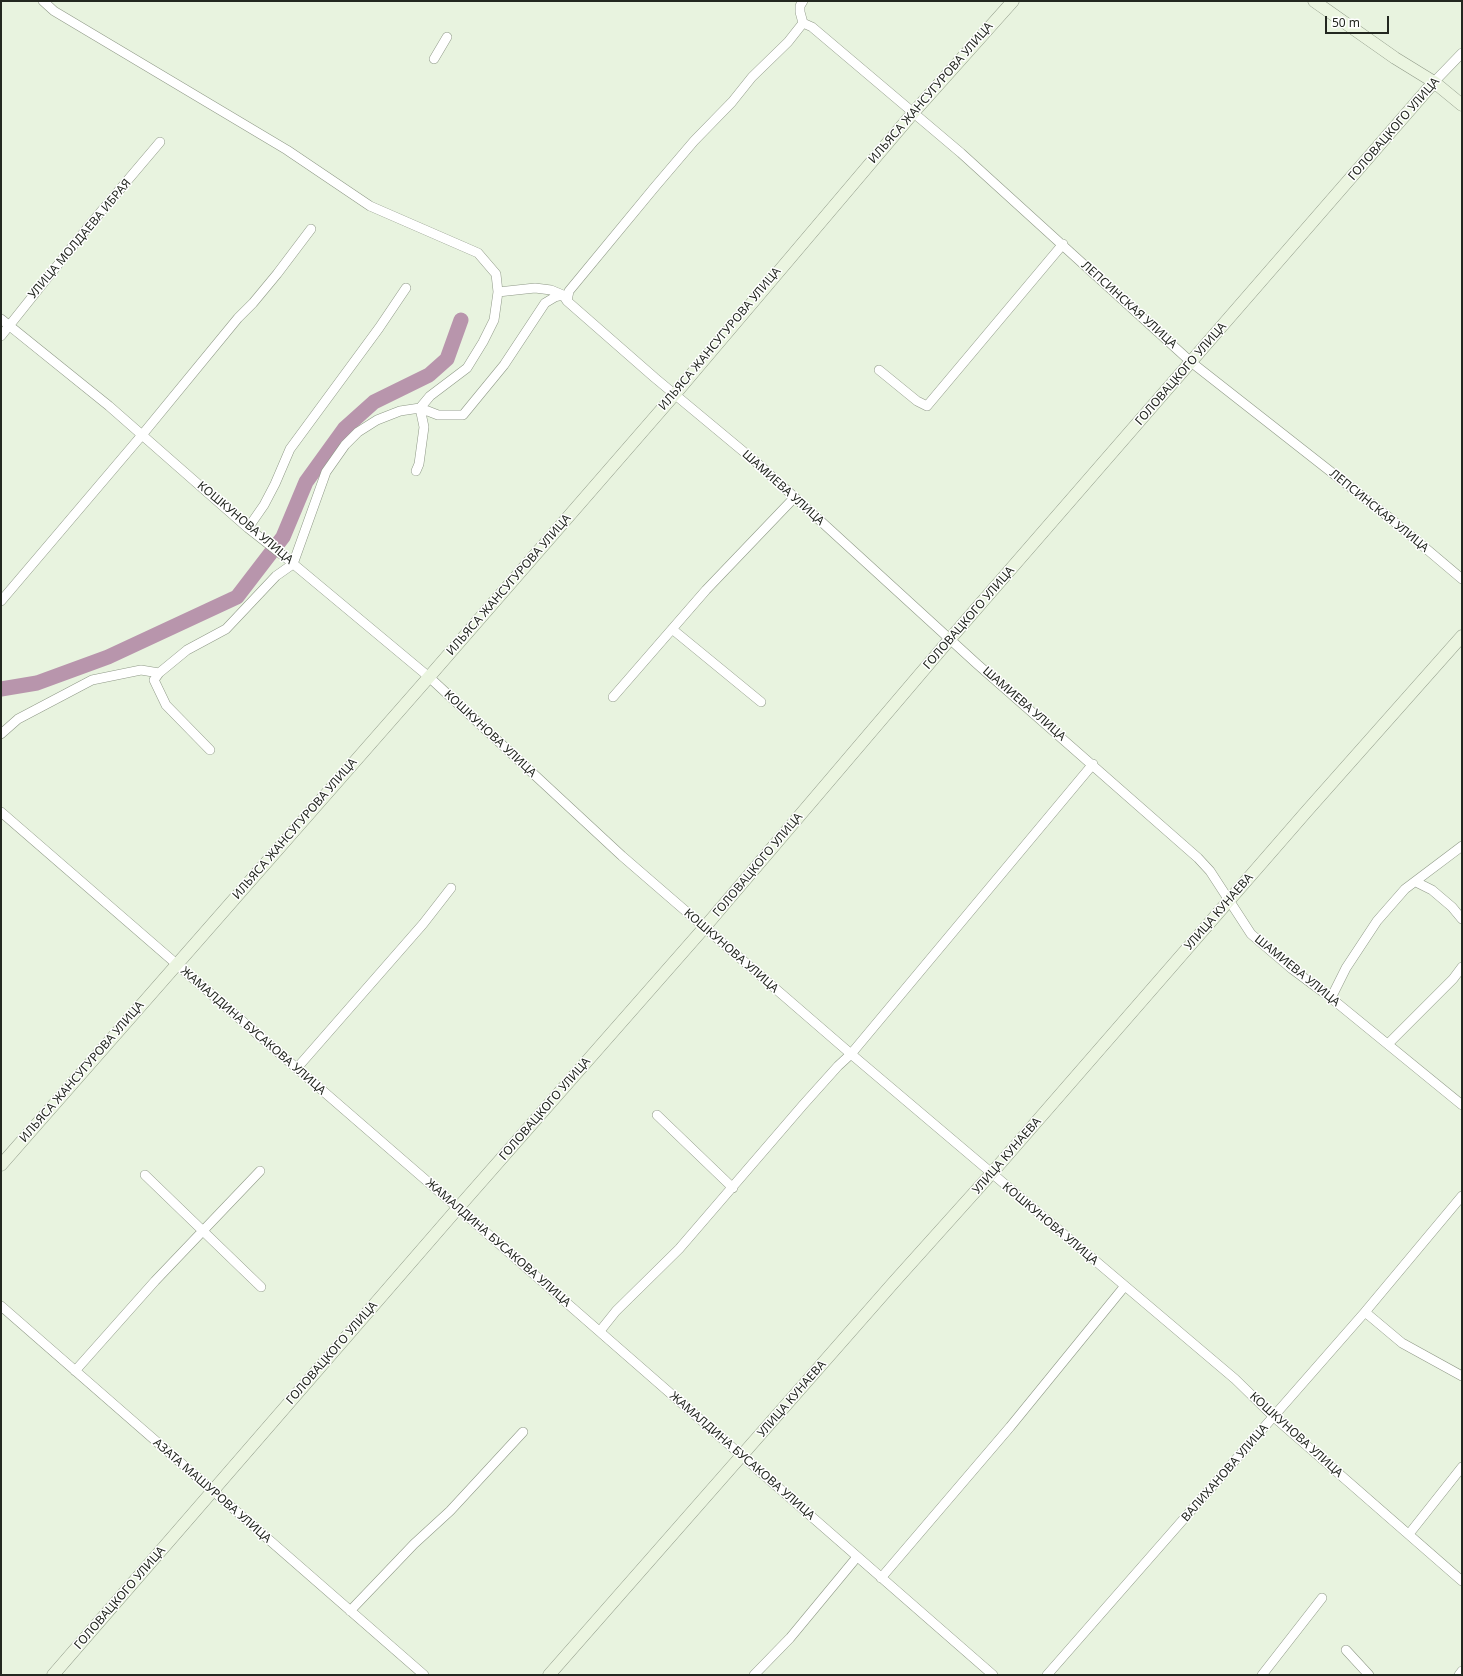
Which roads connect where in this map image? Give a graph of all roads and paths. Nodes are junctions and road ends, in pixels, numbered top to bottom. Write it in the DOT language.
graph roads {
  1 [pos="43,1"];
  2 [pos="803,1"];
  3 [pos="1013,1"];
  4 [pos="1314,1"];
  5 [pos="803,23"];
  6 [pos="447,37"];
  7 [pos="1462,53"];
  8 [pos="434,59"];
  9 [pos="1434,82"];
  10 [pos="1462,105"];
  11 [pos="913,113"];
  12 [pos="160,142"];
  13 [pos="311,229"];
  14 [pos="1063,244"];
  15 [pos="406,288"];
  16 [pos="498,292"];
  17 [pos="565,298"];
  18 [pos="1,319"];
  19 [pos="9,326"];
  20 [pos="1,336"];
  21 [pos="1191,362"];
  22 [pos="880,370"];
  23 [pos="674,394"];
  24 [pos="420,408"];
  25 [pos="142,435"];
  26 [pos="416,471"];
  27 [pos="794,498"];
  28 [pos="248,528"];
  29 [pos="293,564"];
  30 [pos="1462,579"];
  31 [pos="1,601"];
  32 [pos="672,629"];
  33 [pos="1462,636"];
  34 [pos="950,639"];
  35 [pos="159,673"];
  36 [pos="429,677"];
  37 [pos="613,697"];
  38 [pos="761,702"];
  39 [pos="1,734"];
  40 [pos="210,750"];
  41 [pos="1093,764"];
  42 [pos="1,812"];
  43 [pos="1462,846"];
  44 [pos="1416,882"];
  45 [pos="452,888"];
  46 [pos="1230,900"];
  47 [pos="1462,919"];
  48 [pos="704,928"];
  49 [pos="176,964"];
  50 [pos="1462,967"];
  51 [pos="1332,998"];
  52 [pos="1388,1044"];
  53 [pos="851,1054"];
  54 [pos="297,1068"];
  55 [pos="1462,1105"];
  56 [pos="658,1115"];
  57 [pos="1,1165"];
  58 [pos="260,1171"];
  59 [pos="991,1174"];
  60 [pos="145,1175"];
  61 [pos="733,1188"];
  62 [pos="1462,1196"];
  63 [pos="458,1208"];
  64 [pos="203,1231"];
  65 [pos="261,1287"];
  66 [pos="1124,1287"];
  67 [pos="1,1306"];
  68 [pos="1365,1312"];
  69 [pos="600,1331"];
  70 [pos="75,1371"];
  71 [pos="1462,1376"];
  72 [pos="1274,1417"];
  73 [pos="523,1432"];
  74 [pos="742,1456"];
  75 [pos="1462,1467"];
  76 [pos="212,1492"];
  77 [pos="1409,1534"];
  78 [pos="857,1557"];
  79 [pos="880,1578"];
  80 [pos="1462,1581"];
  81 [pos="1322,1598"];
  82 [pos="350,1611"];
  83 [pos="1346,1650"];
  84 [pos="1462,1671"];
  85 [pos="53,1675"];
  86 [pos="424,1675"];
  87 [pos="549,1675"];
  88 [pos="754,1675"];
  89 [pos="993,1675"];
  90 [pos="1047,1675"];
  91 [pos="1262,1675"];
  92 [pos="1369,1675"];
  93 [pos="1459,1675"];
  1 -- 16 [label="street"];
  2 -- 5 [label="street"];
  3 -- 11 [label="street, ИЛЬЯСА ЖАНСУГУРОВА УЛИЦА"];
  4 -- 9 [label="street"];
  5 -- 11 [label="street, ЛЕПСИНСКАЯ УЛИЦА"];
  5 -- 17 [label="street"];
  6 -- 8 [label="street"];
  7 -- 9 [label="street, ГОЛОВАЦКОГО УЛИЦА"];
  9 -- 10 [label="street"];
  9 -- 21 [label="street, ГОЛОВАЦКОГО УЛИЦА"];
  11 -- 14 [label="street, ЛЕПСИНСКАЯ УЛИЦА"];
  11 -- 23 [label="street, ИЛЬЯСА ЖАНСУГУРОВА УЛИЦА"];
  12 -- 19 [label="street, УЛИЦА МОЛДАЕВА ИБРАЯ"];
  13 -- 25 [label="street"];
  14 -- 21 [label="street, ЛЕПСИНСКАЯ УЛИЦА"];
  14 -- 22 [label="street"];
  15 -- 28 [label="street"];
  16 -- 17 [label="street"];
  16 -- 24 [label="street"];
  17 -- 23 [label="street, ШАМИЕВА УЛИЦА"];
  17 -- 24 [label="street"];
  18 -- 19 [label="street, КОШКУНОВА УЛИЦА"];
  19 -- 20 [label="street, УЛИЦА МОЛДАЕВА ИБРАЯ"];
  19 -- 25 [label="street, КОШКУНОВА УЛИЦА"];
  21 -- 30 [label="street, ЛЕПСИНСКАЯ УЛИЦА"];
  21 -- 34 [label="street, ГОЛОВАЦКОГО УЛИЦА"];
  23 -- 27 [label="street, ШАМИЕВА УЛИЦА"];
  23 -- 36 [label="street, ИЛЬЯСА ЖАНСУГУРОВА УЛИЦА"];
  24 -- 26 [label="street"];
  24 -- 29 [label="street"];
  25 -- 28 [label="street, КОШКУНОВА УЛИЦА"];
  25 -- 31 [label="street"];
  27 -- 32 [label="street"];
  27 -- 34 [label="street, ШАМИЕВА УЛИЦА"];
  28 -- 29 [label="street, КОШКУНОВА УЛИЦА"];
  29 -- 35 [label="street"];
  29 -- 36 [label="street, КОШКУНОВА УЛИЦА"];
  32 -- 37 [label="street"];
  32 -- 38 [label="street"];
  33 -- 46 [label="street, УЛИЦА КУНАЕВА"];
  34 -- 41 [label="street, ШАМИЕВА УЛИЦА"];
  34 -- 48 [label="street, ГОЛОВАЦКОГО УЛИЦА"];
  35 -- 39 [label="street"];
  35 -- 40 [label="street"];
  36 -- 48 [label="street, КОШКУНОВА УЛИЦА"];
  36 -- 49 [label="street, ИЛЬЯСА ЖАНСУГУРОВА УЛИЦА"];
  41 -- 46 [label="street, ШАМИЕВА УЛИЦА"];
  41 -- 53 [label="street"];
  42 -- 49 [label="street, ЖАМАЛДИНА БУСАКОВА УЛИЦА"];
  43 -- 44 [label="street"];
  44 -- 47 [label="street"];
  44 -- 51 [label="street"];
  45 -- 54 [label="street"];
  46 -- 51 [label="street, ШАМИЕВА УЛИЦА"];
  46 -- 59 [label="street, УЛИЦА КУНАЕВА"];
  48 -- 53 [label="street, КОШКУНОВА УЛИЦА"];
  48 -- 63 [label="street, ГОЛОВАЦКОГО УЛИЦА"];
  49 -- 54 [label="street, ЖАМАЛДИНА БУСАКОВА УЛИЦА"];
  49 -- 57 [label="street, ИЛЬЯСА ЖАНСУГУРОВА УЛИЦА"];
  50 -- 52 [label="street"];
  51 -- 52 [label="street, ШАМИЕВА УЛИЦА"];
  52 -- 55 [label="street, ШАМИЕВА УЛИЦА"];
  53 -- 59 [label="street, КОШКУНОВА УЛИЦА"];
  53 -- 61 [label="street"];
  54 -- 63 [label="street, ЖАМАЛДИНА БУСАКОВА УЛИЦА"];
  56 -- 61 [label="street"];
  58 -- 64 [label="street"];
  59 -- 66 [label="street, КОШКУНОВА УЛИЦА"];
  59 -- 74 [label="street, УЛИЦА КУНАЕВА"];
  60 -- 64 [label="street"];
  61 -- 69 [label="street"];
  62 -- 68 [label="street, ВАЛИХАНОВА УЛИЦА"];
  63 -- 69 [label="street, ЖАМАЛДИНА БУСАКОВА УЛИЦА"];
  63 -- 76 [label="street, ГОЛОВАЦКОГО УЛИЦА"];
  64 -- 65 [label="street"];
  64 -- 70 [label="street"];
  66 -- 72 [label="street, КОШКУНОВА УЛИЦА"];
  66 -- 79 [label="street"];
  67 -- 70 [label="street, АЗАТА МАШУРОВА УЛИЦА"];
  68 -- 71 [label="street"];
  68 -- 72 [label="street, ВАЛИХАНОВА УЛИЦА"];
  69 -- 74 [label="street, ЖАМАЛДИНА БУСАКОВА УЛИЦА"];
  70 -- 76 [label="street, АЗАТА МАШУРОВА УЛИЦА"];
  72 -- 77 [label="street, КОШКУНОВА УЛИЦА"];
  72 -- 90 [label="street, ВАЛИХАНОВА УЛИЦА"];
  73 -- 82 [label="street"];
  74 -- 78 [label="street, ЖАМАЛДИНА БУСАКОВА УЛИЦА"];
  74 -- 87 [label="street, УЛИЦА КУНАЕВА"];
  75 -- 77 [label="street"];
  76 -- 82 [label="street, АЗАТА МАШУРОВА УЛИЦА"];
  76 -- 85 [label="street, ГОЛОВАЦКОГО УЛИЦА"];
  77 -- 80 [label="street, КОШКУНОВА УЛИЦА"];
  78 -- 79 [label="street, ЖАМАЛДИНА БУСАКОВА УЛИЦА"];
  78 -- 88 [label="street"];
  79 -- 89 [label="street, ЖАМАЛДИНА БУСАКОВА УЛИЦА"];
  81 -- 91 [label="street"];
  82 -- 86 [label="street, АЗАТА МАШУРОВА УЛИЦА"];
  83 -- 92 [label="street"];
  84 -- 93 [label="street"];
}
